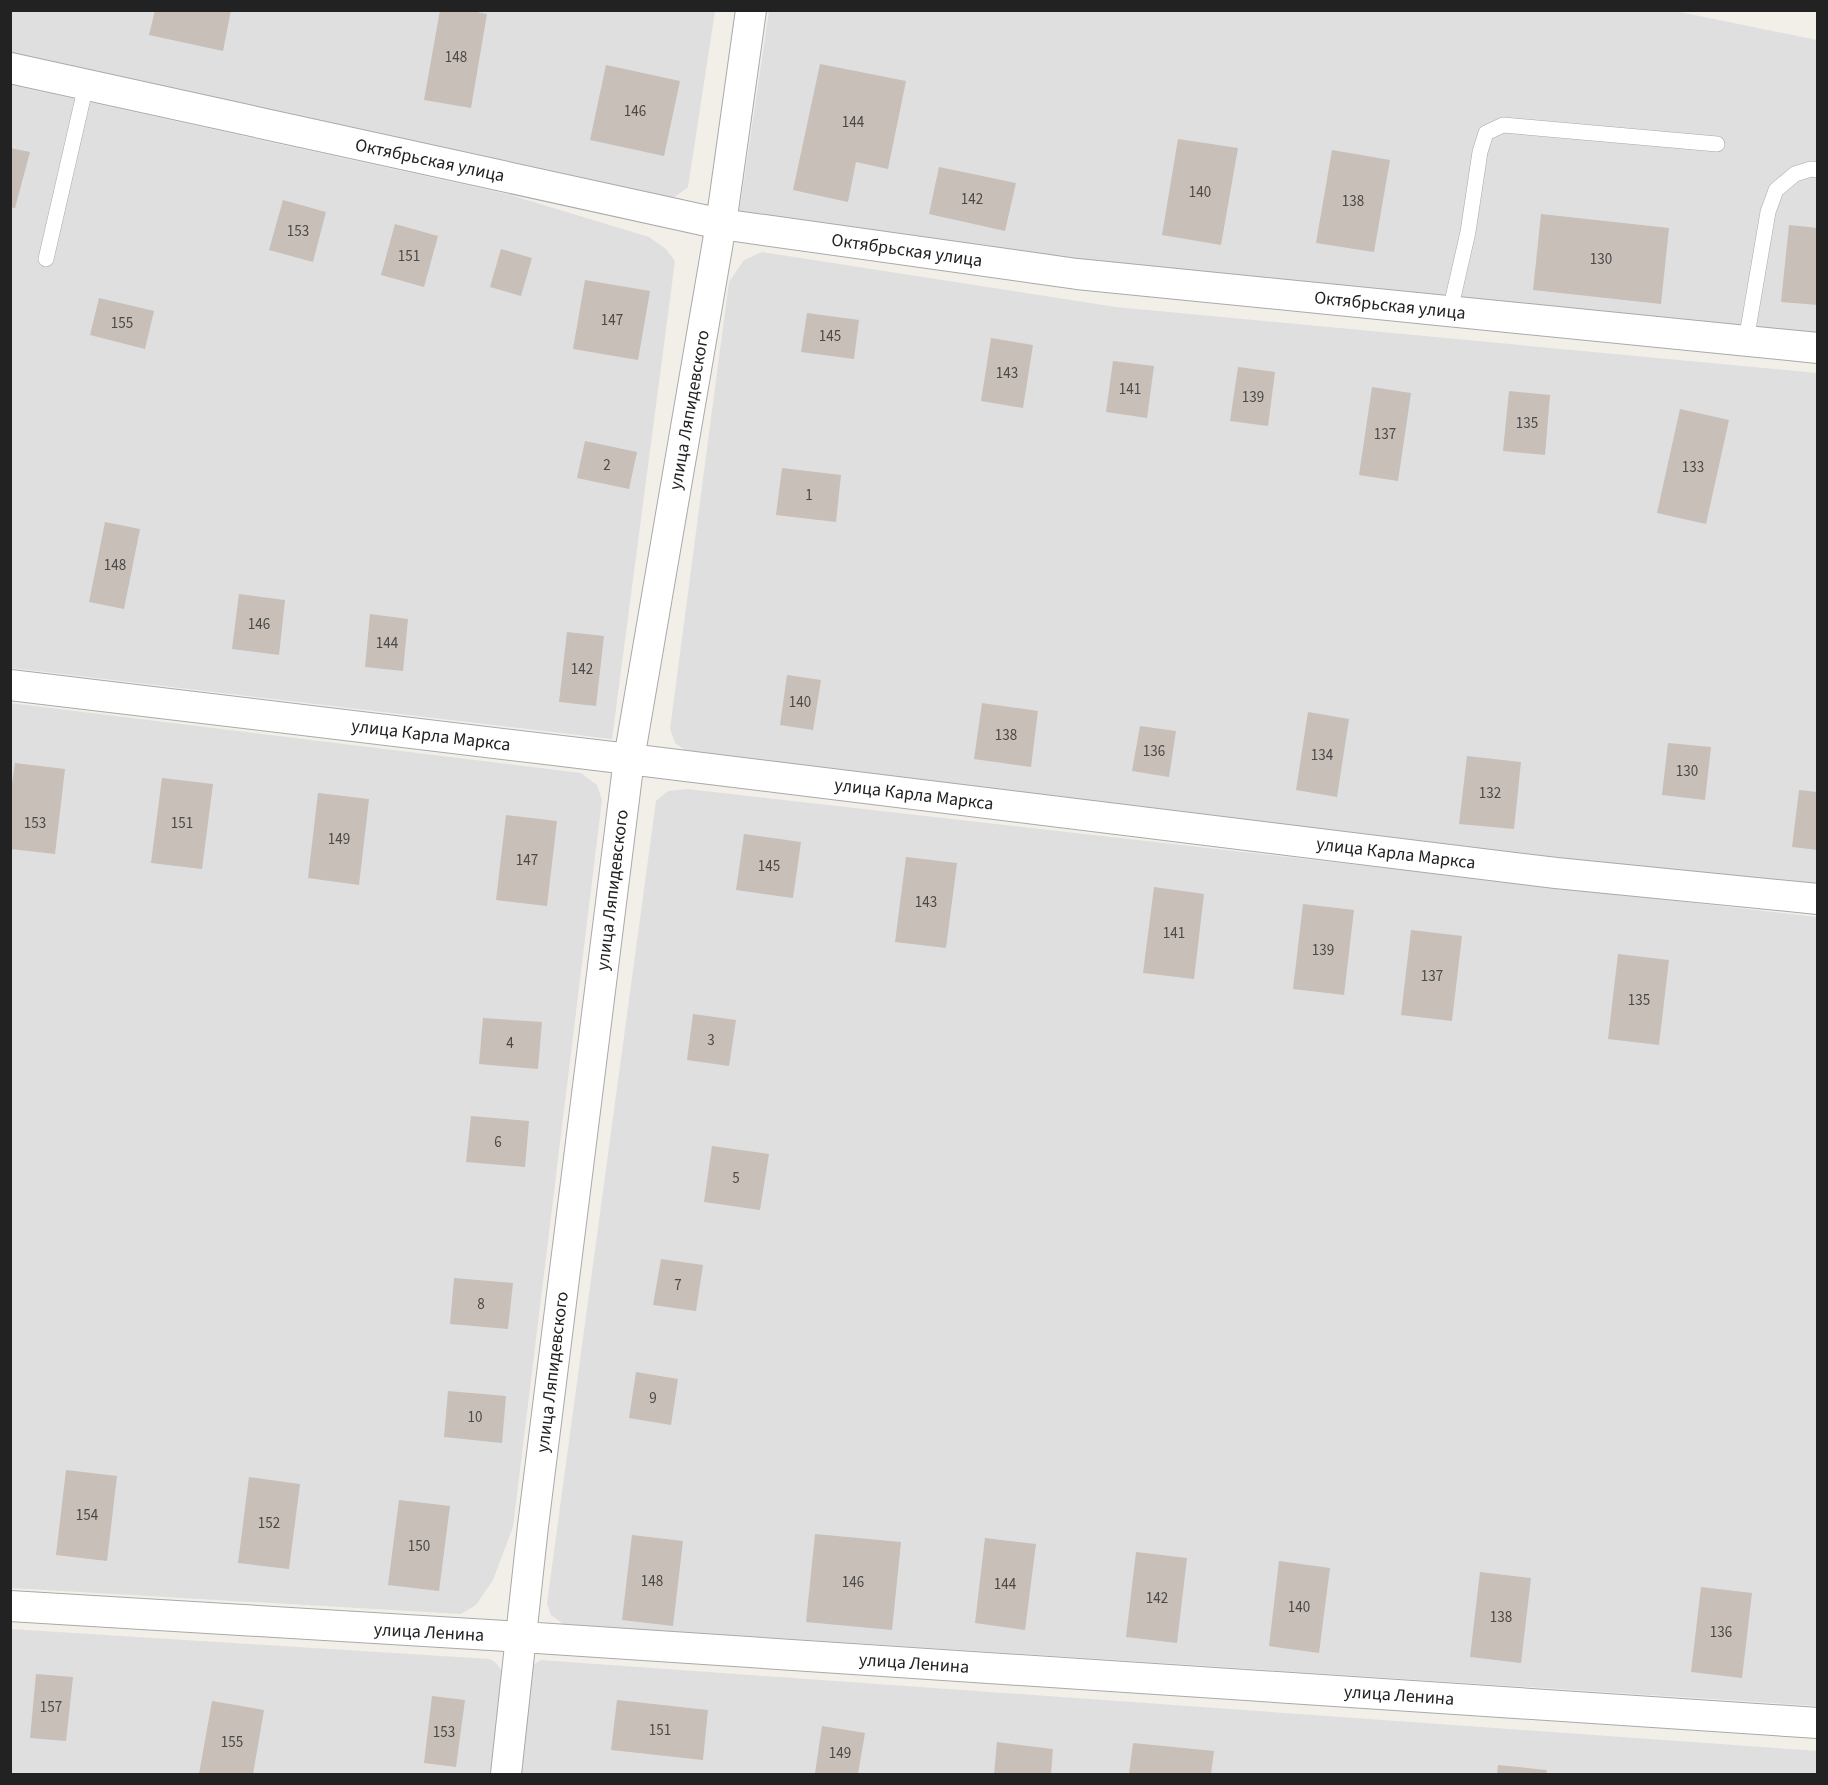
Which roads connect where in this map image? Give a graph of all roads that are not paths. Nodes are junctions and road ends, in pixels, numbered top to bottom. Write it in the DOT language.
graph roads {
  1 [pos="751,10"];
  2 [pos="10,68"];
  3 [pos="86,85"];
  4 [pos="1718,144"];
  5 [pos="1818,170"];
  6 [pos="721,224"];
  7 [pos="46,259"];
  8 [pos="1450,311"];
  9 [pos="1746,341"];
  10 [pos="1818,348"];
  11 [pos="10,685"];
  12 [pos="629,759"];
  13 [pos="1818,900"];
  14 [pos="10,1606"];
  15 [pos="522,1637"];
  16 [pos="1818,1723"];
  17 [pos="506,1774"];
  1 -- 6 [label="street, улица Ляпидевского"];
  2 -- 3 [label="street, Октябрьская улица"];
  3 -- 6 [label="street, Октябрьская улица"];
  3 -- 7 [label="lane"];
  4 -- 8 [label="lane"];
  5 -- 9 [label="lane"];
  6 -- 8 [label="street, Октябрьская улица"];
  6 -- 12 [label="street, улица Ляпидевского"];
  8 -- 9 [label="street, Октябрьская улица"];
  9 -- 10 [label="street, Октябрьская улица"];
  11 -- 12 [label="street, улица Карла Маркса"];
  12 -- 13 [label="street, улица Карла Маркса"];
  12 -- 15 [label="street, улица Ляпидевского"];
  14 -- 15 [label="street, улица Ленина"];
  15 -- 16 [label="street, улица Ленина"];
  15 -- 17 [label="street, улица Ляпидевского"];
}
